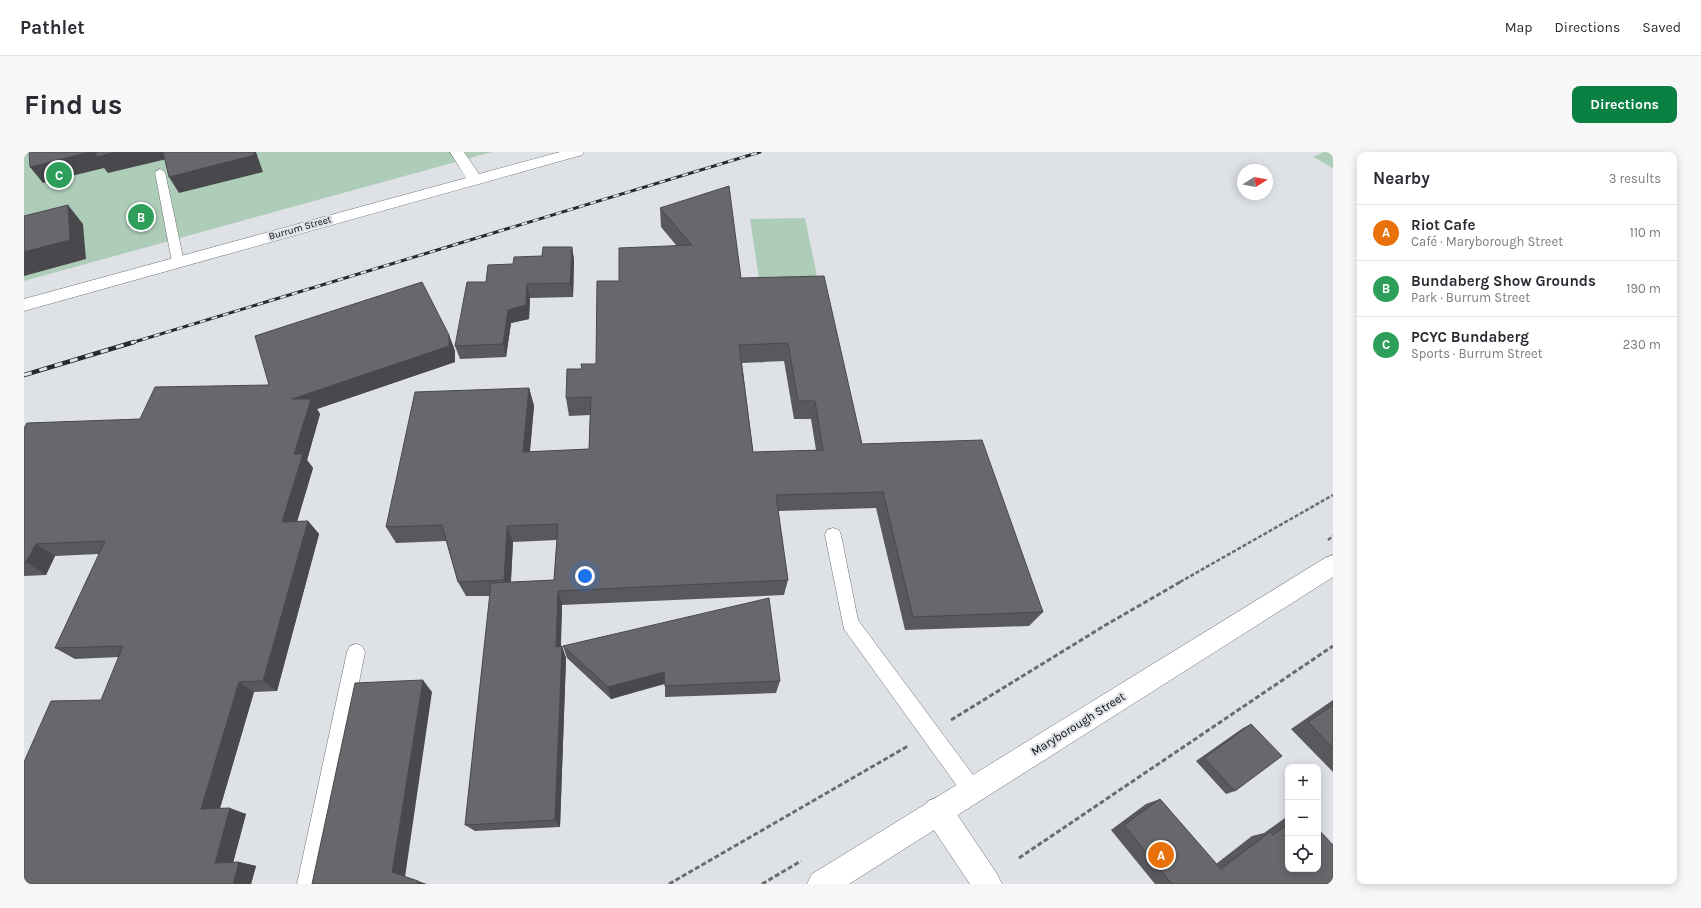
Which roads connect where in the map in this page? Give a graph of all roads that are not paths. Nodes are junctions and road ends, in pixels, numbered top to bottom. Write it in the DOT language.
graph roads {
  1 [pos="457,152"];
  2 [pos="577,152"];
  3 [pos="160,172"];
  4 [pos="474,180"];
  5 [pos="178,262"];
  6 [pos="24,305"];
  7 [pos="833,535"];
  8 [pos="1333,565"];
  9 [pos="356,652"];
  10 [pos="972,790"];
  11 [pos="938,812"];
  12 [pos="308,884"];
  13 [pos="822,884"];
  14 [pos="987,884"];
  1 -- 4 [label="street"];
  2 -- 4 [label="street, Burrum Street"];
  3 -- 5 [label="lane"];
  4 -- 5 [label="street, Burrum Street"];
  5 -- 6 [label="street, Burrum Street"];
  7 -- 10 [label="lane"];
  8 -- 10 [label="street, Maryborough Street"];
  9 -- 12 [label="lane"];
  10 -- 11 [label="street, Maryborough Street"];
  11 -- 13 [label="street, Maryborough Street"];
  11 -- 14 [label="street"];
}
